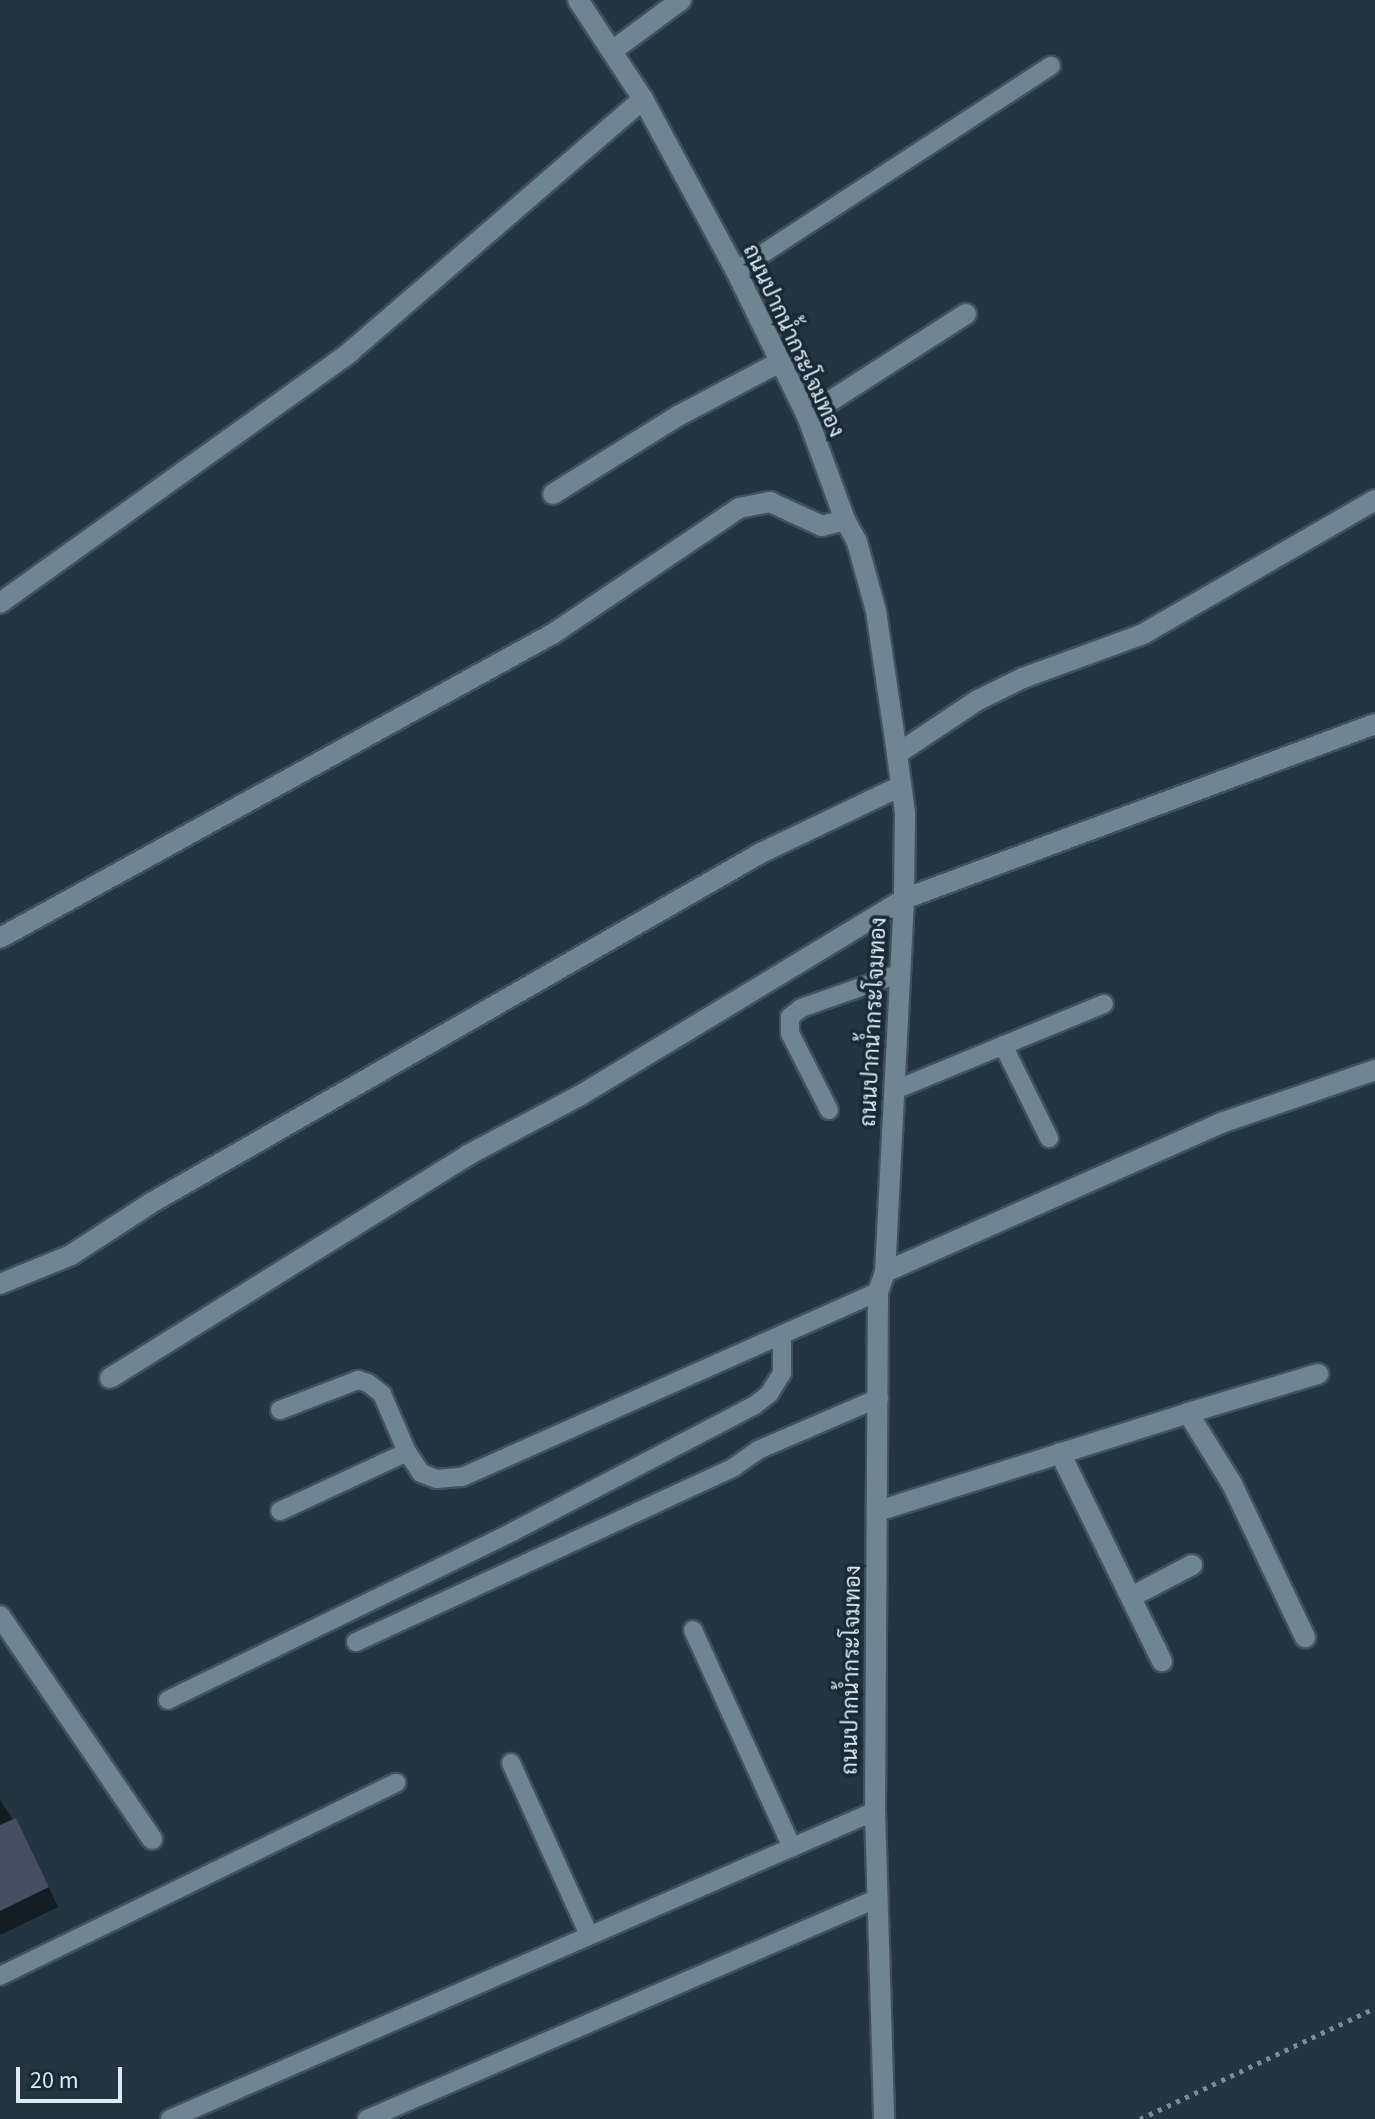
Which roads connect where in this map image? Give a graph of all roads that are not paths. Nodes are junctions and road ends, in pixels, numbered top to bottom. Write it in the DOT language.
graph roads {
  1 [pos="578,0"];
  2 [pos="681,0"];
  3 [pos="612,51"];
  4 [pos="1051,66"];
  5 [pos="643,99"];
  6 [pos="736,271"];
  7 [pos="966,314"];
  8 [pos="778,363"];
  9 [pos="807,416"];
  10 [pos="553,494"];
  11 [pos="1375,500"];
  12 [pos="845,520"];
  13 [pos="0,603"];
  14 [pos="1375,724"];
  15 [pos="897,754"];
  16 [pos="901,786"];
  17 [pos="904,899"];
  18 [pos="0,938"];
  19 [pos="901,973"];
  20 [pos="1104,1004"];
  21 [pos="1003,1045"];
  22 [pos="1375,1070"];
  23 [pos="895,1090"];
  24 [pos="829,1110"];
  25 [pos="1049,1138"];
  26 [pos="885,1272"];
  27 [pos="0,1284"];
  28 [pos="878,1292"];
  29 [pos="782,1335"];
  30 [pos="1318,1374"];
  31 [pos="110,1378"];
  32 [pos="879,1398"];
  33 [pos="280,1410"];
  34 [pos="1188,1413"];
  35 [pos="407,1452"];
  36 [pos="1060,1453"];
  37 [pos="280,1511"];
  38 [pos="878,1511"];
  39 [pos="1192,1565"];
  40 [pos="1131,1597"];
  41 [pos="0,1616"];
  42 [pos="693,1630"];
  43 [pos="1305,1637"];
  44 [pos="356,1642"];
  45 [pos="1162,1661"];
  46 [pos="168,1700"];
  47 [pos="511,1763"];
  48 [pos="396,1783"];
  49 [pos="875,1811"];
  50 [pos="152,1839"];
  51 [pos="792,1847"];
  52 [pos="876,1899"];
  53 [pos="589,1935"];
  54 [pos="0,1976"];
  55 [pos="170,2119"];
  56 [pos="367,2119"];
  57 [pos="882,2119"];
  1 -- 3 [label="street, ถนนปากน้ำกระโจมทอง"];
  2 -- 3 [label="street"];
  3 -- 5 [label="street, ถนนปากน้ำกระโจมทอง"];
  4 -- 6 [label="lane"];
  5 -- 6 [label="street, ถนนปากน้ำกระโจมทอง"];
  5 -- 13 [label="street"];
  6 -- 8 [label="street, ถนนปากน้ำกระโจมทอง"];
  7 -- 9 [label="street"];
  8 -- 9 [label="street, ถนนปากน้ำกระโจมทอง"];
  8 -- 10 [label="street"];
  9 -- 12 [label="street, ถนนปากน้ำกระโจมทอง"];
  11 -- 15 [label="street"];
  12 -- 15 [label="street, ถนนปากน้ำกระโจมทอง"];
  12 -- 18 [label="street"];
  14 -- 17 [label="street"];
  15 -- 16 [label="street, ถนนปากน้ำกระโจมทอง"];
  16 -- 17 [label="street, ถนนปากน้ำกระโจมทอง"];
  16 -- 27 [label="street"];
  17 -- 19 [label="street, ถนนปากน้ำกระโจมทอง"];
  17 -- 31 [label="street"];
  19 -- 23 [label="street, ถนนปากน้ำกระโจมทอง"];
  19 -- 24 [label="lane"];
  20 -- 21 [label="lane"];
  21 -- 23 [label="lane"];
  21 -- 25 [label="lane"];
  22 -- 26 [label="street"];
  23 -- 26 [label="street, ถนนปากน้ำกระโจมทอง"];
  26 -- 28 [label="street, ถนนปากน้ำกระโจมทอง"];
  28 -- 29 [label="lane"];
  28 -- 32 [label="street, ถนนปากน้ำกระโจมทอง"];
  29 -- 35 [label="lane"];
  29 -- 46 [label="lane"];
  30 -- 34 [label="street"];
  32 -- 38 [label="street, ถนนปากน้ำกระโจมทอง"];
  32 -- 44 [label="lane"];
  33 -- 35 [label="lane"];
  34 -- 36 [label="street"];
  34 -- 43 [label="street"];
  35 -- 37 [label="lane"];
  36 -- 38 [label="street"];
  36 -- 40 [label="street"];
  38 -- 49 [label="street, ถนนปากน้ำกระโจมทอง"];
  39 -- 40 [label="street"];
  40 -- 45 [label="street"];
  41 -- 50 [label="street"];
  42 -- 51 [label="lane"];
  47 -- 53 [label="lane"];
  48 -- 54 [label="lane"];
  49 -- 51 [label="lane"];
  49 -- 52 [label="street, ถนนปากน้ำกระโจมทอง"];
  51 -- 53 [label="lane"];
  52 -- 56 [label="lane"];
  52 -- 57 [label="street, ถนนปากน้ำกระโจมทอง"];
  53 -- 55 [label="lane"];
}
